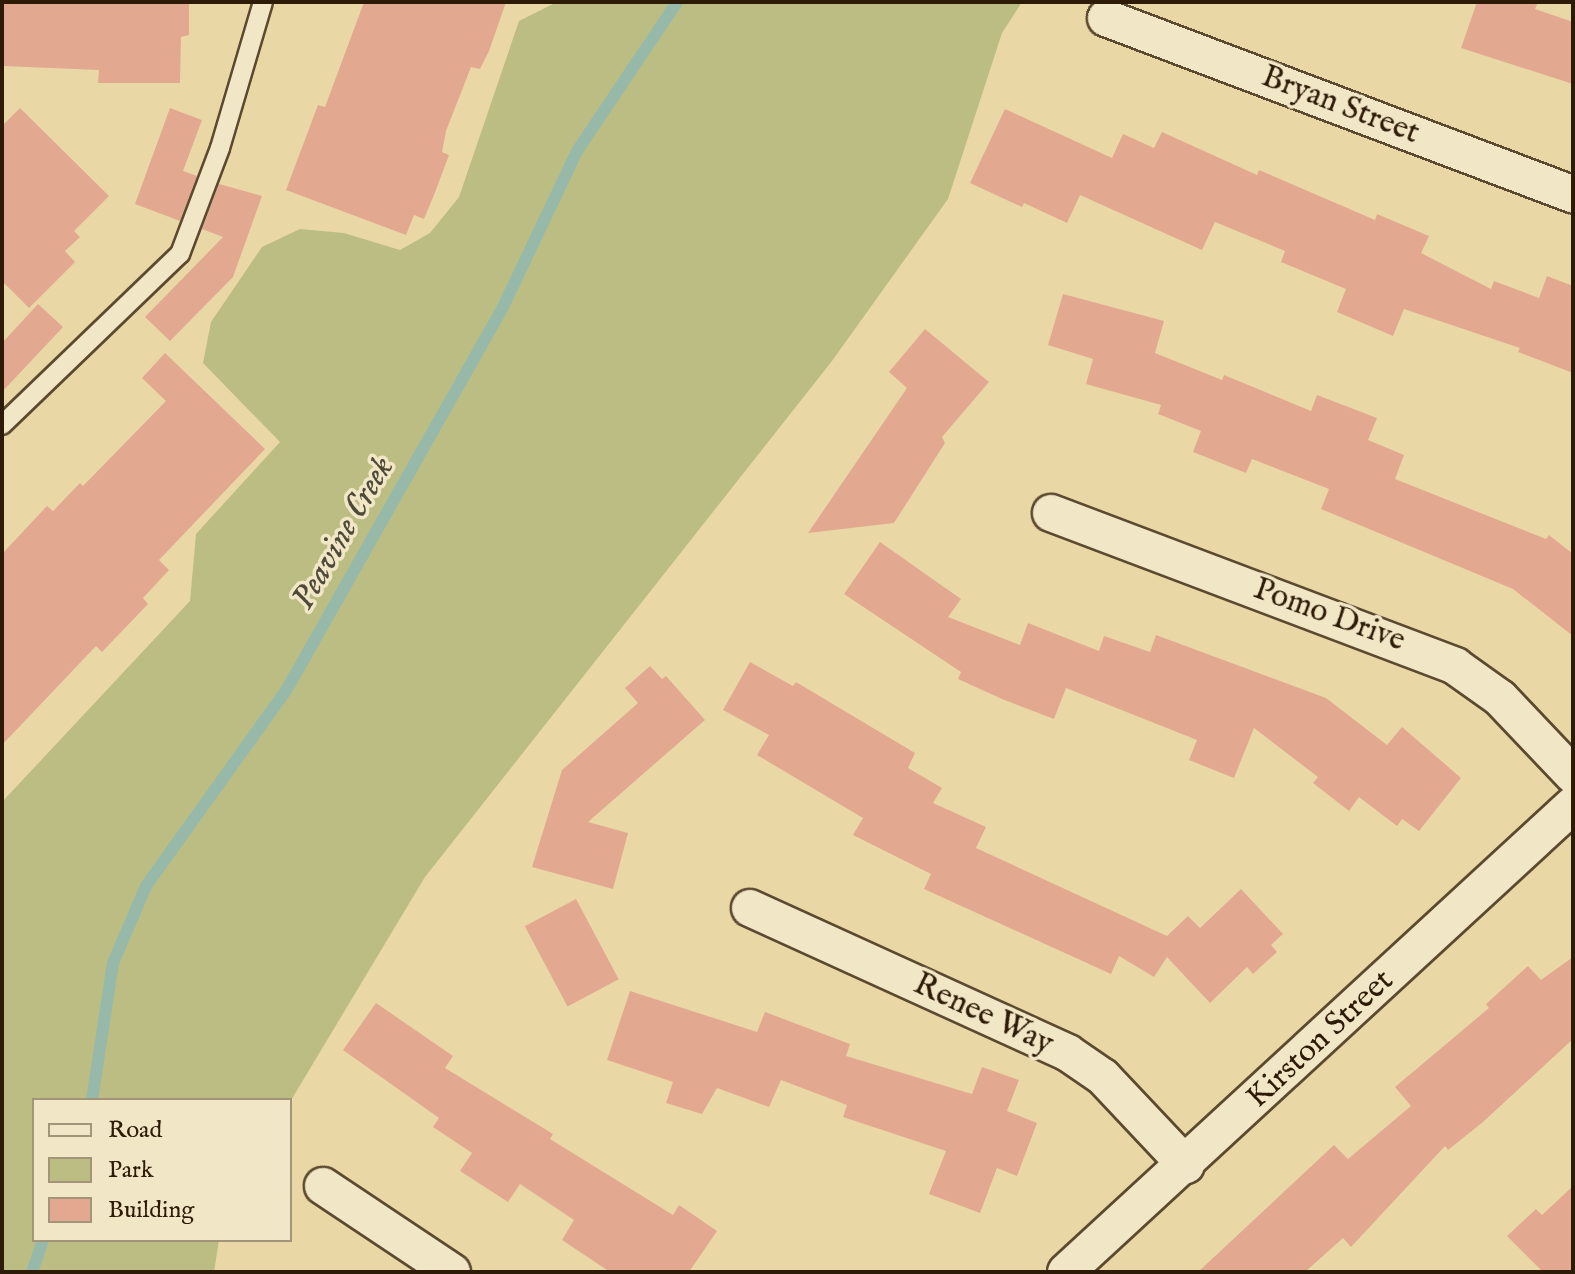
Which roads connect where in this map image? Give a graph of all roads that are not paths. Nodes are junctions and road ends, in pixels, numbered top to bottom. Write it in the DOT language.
graph roads {
  1 [pos="263,2"];
  2 [pos="1106,18"];
  3 [pos="1573,194"];
  4 [pos="2,425"];
  5 [pos="1051,513"];
  6 [pos="1573,775"];
  7 [pos="1573,805"];
  8 [pos="750,908"];
  9 [pos="1186,1165"];
  10 [pos="323,1186"];
  11 [pos="452,1272"];
  12 [pos="1066,1272"];
  1 -- 4 [label="lane"];
  2 -- 3 [label="street, Bryan Street"];
  5 -- 6 [label="street, Pomo Drive"];
  7 -- 9 [label="street, Kirston Street"];
  8 -- 9 [label="street, Renee Way"];
  9 -- 12 [label="street, Kirston Street"];
  10 -- 11 [label="street"];
}
